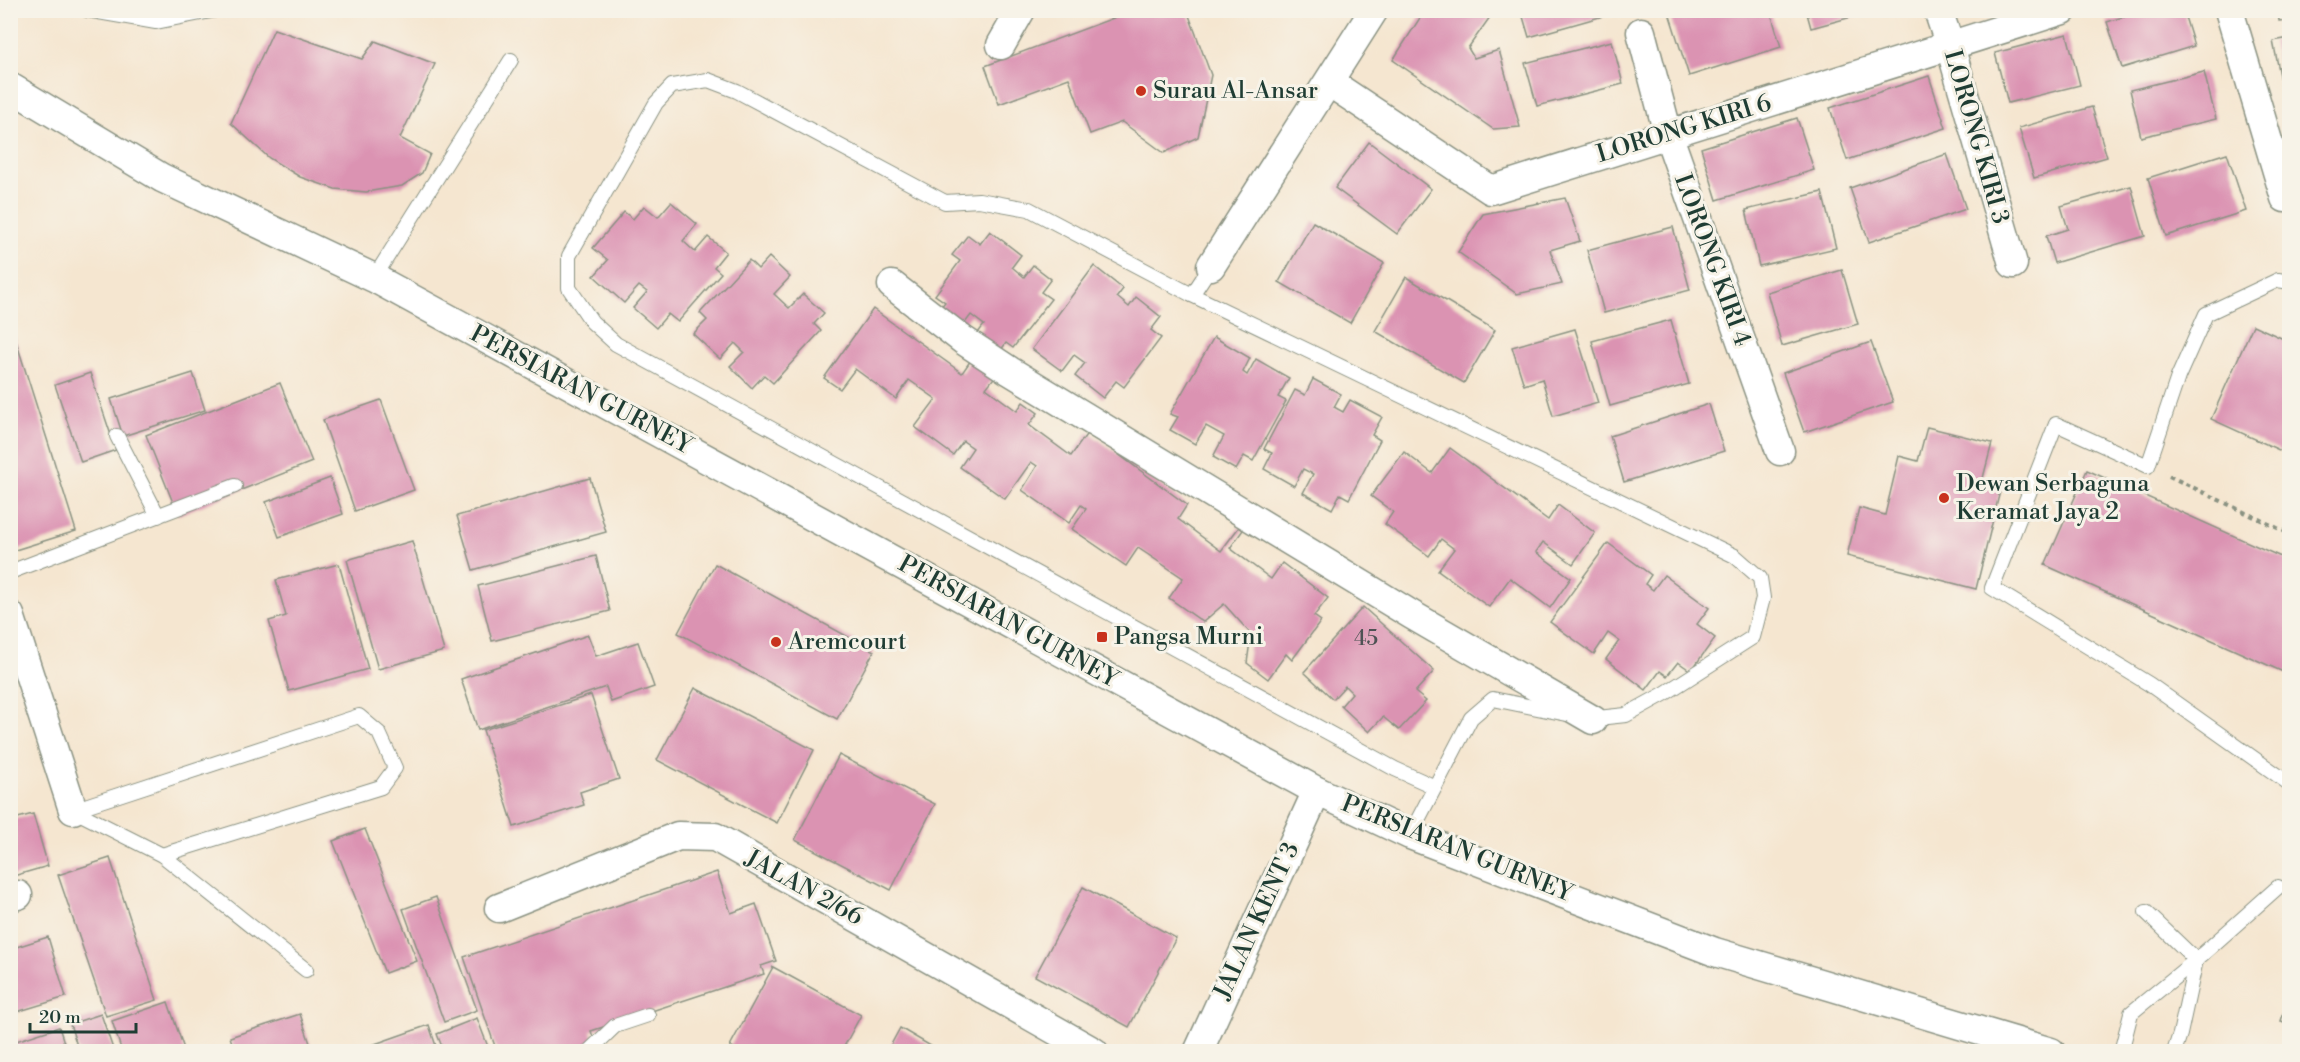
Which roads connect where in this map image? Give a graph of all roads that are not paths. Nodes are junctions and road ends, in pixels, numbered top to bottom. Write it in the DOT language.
graph roads {
  1 [pos="87,10"];
  2 [pos="216,10"];
  3 [pos="1021,10"];
  4 [pos="1374,10"];
  5 [pos="1938,10"];
  6 [pos="2063,10"];
  7 [pos="2229,10"];
  8 [pos="1641,32"];
  9 [pos="1000,45"];
  10 [pos="1950,46"];
  11 [pos="511,60"];
  12 [pos="1329,82"];
  13 [pos="10,87"];
  14 [pos="1668,134"];
  15 [pos="2285,198"];
  16 [pos="2013,264"];
  17 [pos="1211,266"];
  18 [pos="374,279"];
  19 [pos="2289,282"];
  20 [pos="892,285"];
  21 [pos="1192,295"];
  22 [pos="117,436"];
  23 [pos="1780,451"];
  24 [pos="235,486"];
  25 [pos="158,516"];
  26 [pos="10,572"];
  27 [pos="10,615"];
  28 [pos="16,647"];
  29 [pos="1593,720"];
  30 [pos="2289,784"];
  31 [pos="1435,787"];
  32 [pos="1317,791"];
  33 [pos="73,810"];
  34 [pos="1410,835"];
  35 [pos="162,855"];
  36 [pos="2278,887"];
  37 [pos="499,908"];
  38 [pos="2146,912"];
  39 [pos="2196,960"];
  40 [pos="306,970"];
  41 [pos="648,1015"];
  42 [pos="588,1052"];
  43 [pos="1094,1052"];
  44 [pos="1198,1052"];
  45 [pos="2051,1052"];
  46 [pos="2121,1052"];
  47 [pos="2174,1052"];
  1 -- 2 [label="lane"];
  3 -- 9 [label="street"];
  4 -- 12 [label="street"];
  5 -- 10 [label="street, LORONG KIRI 3"];
  6 -- 10 [label="street, LORONG KIRI 6"];
  7 -- 15 [label="street"];
  8 -- 14 [label="street, LORONG KIRI 4"];
  10 -- 14 [label="street, LORONG KIRI 6"];
  10 -- 16 [label="street, LORONG KIRI 3"];
  11 -- 18 [label="lane"];
  12 -- 14 [label="street, LORONG KIRI 6"];
  12 -- 17 [label="street"];
  13 -- 18 [label="street, PERSIARAN GURNEY"];
  14 -- 23 [label="street, LORONG KIRI 4"];
  17 -- 21 [label="lane"];
  18 -- 32 [label="street, PERSIARAN GURNEY"];
  19 -- 30 [label="lane"];
  20 -- 29 [label="street"];
  21 -- 29 [label="lane"];
  21 -- 31 [label="lane"];
  22 -- 25 [label="lane"];
  24 -- 25 [label="lane"];
  25 -- 26 [label="lane"];
  27 -- 28 [label="street"];
  28 -- 33 [label="street"];
  29 -- 31 [label="lane"];
  31 -- 34 [label="lane"];
  32 -- 34 [label="street, PERSIARAN GURNEY"];
  32 -- 44 [label="street, JALAN KENT 3"];
  33 -- 35 [label="lane"];
  33 -- 35 [label="lane"];
  34 -- 45 [label="street, PERSIARAN GURNEY"];
  35 -- 40 [label="lane"];
  36 -- 39 [label="lane"];
  37 -- 43 [label="street, JALAN 2/66"];
  38 -- 39 [label="lane"];
  39 -- 46 [label="lane"];
  39 -- 47 [label="lane"];
  41 -- 42 [label="lane"];
}
